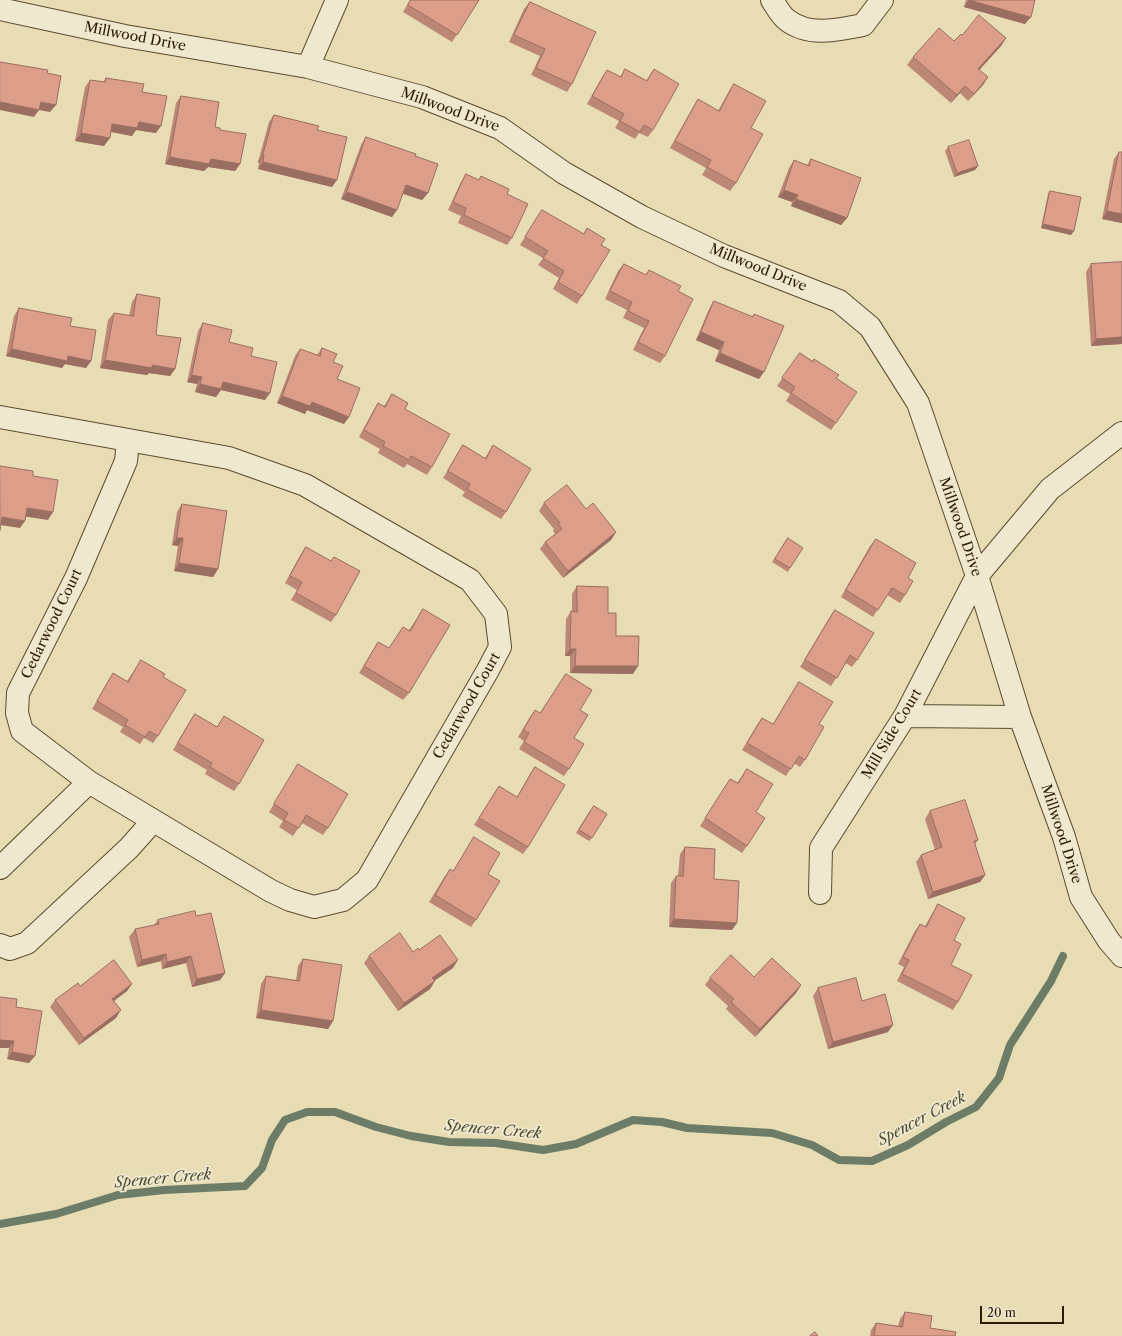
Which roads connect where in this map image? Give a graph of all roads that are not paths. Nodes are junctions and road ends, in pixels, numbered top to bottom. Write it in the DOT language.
graph roads {
  1 [pos="337,0"];
  2 [pos="772,0"];
  3 [pos="882,0"];
  4 [pos="0,9"];
  5 [pos="308,67"];
  6 [pos="0,417"];
  7 [pos="1122,433"];
  8 [pos="128,441"];
  9 [pos="977,576"];
  10 [pos="905,716"];
  11 [pos="1020,717"];
  12 [pos="89,782"];
  13 [pos="153,821"];
  14 [pos="0,868"];
  15 [pos="820,893"];
  16 [pos="0,945"];
  17 [pos="1122,956"];
  1 -- 5 [label="street"];
  2 -- 3 [label="street"];
  4 -- 5 [label="street, Millwood Drive"];
  5 -- 9 [label="street, Millwood Drive"];
  6 -- 8 [label="street, Cedarwood Court"];
  7 -- 9 [label="street, Mill Side Court"];
  8 -- 12 [label="street, Cedarwood Court"];
  8 -- 13 [label="street, Cedarwood Court"];
  9 -- 10 [label="street, Mill Side Court"];
  9 -- 11 [label="street, Millwood Drive"];
  10 -- 11 [label="street"];
  10 -- 15 [label="street, Mill Side Court"];
  11 -- 17 [label="street, Millwood Drive"];
  12 -- 13 [label="street, Cedarwood Court"];
  12 -- 14 [label="street"];
  13 -- 16 [label="street"];
}
